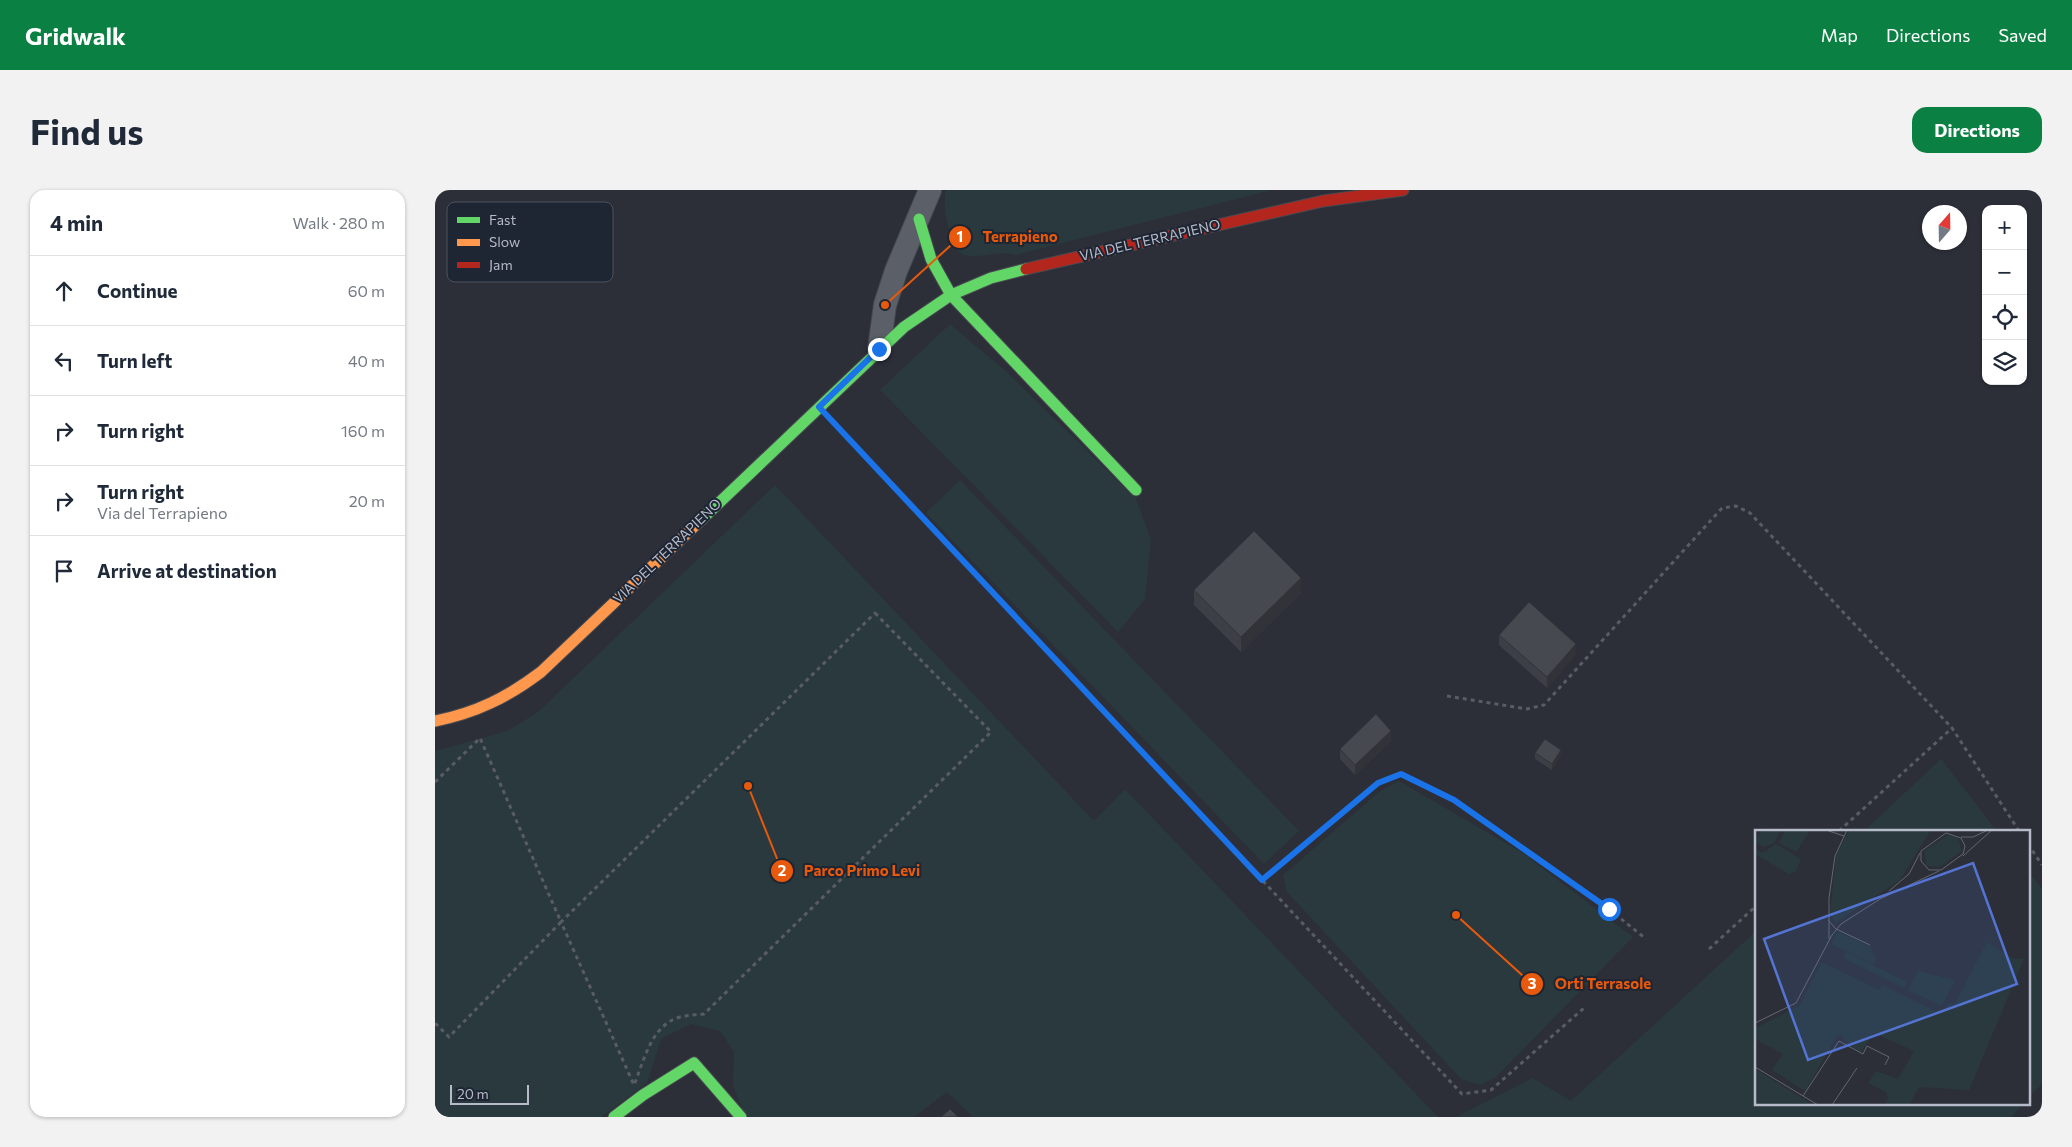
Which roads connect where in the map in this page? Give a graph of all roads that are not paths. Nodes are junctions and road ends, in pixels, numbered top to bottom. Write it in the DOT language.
graph roads {
  1 [pos="930,190"];
  2 [pos="1358,190"];
  3 [pos="1403,190"];
  4 [pos="1323,202"];
  5 [pos="919,219"];
  6 [pos="951,295"];
  7 [pos="879,349"];
  8 [pos="1136,490"];
  9 [pos="435,721"];
  10 [pos="614,1117"];
  11 [pos="741,1117"];
  1 -- 5 [label="street"];
  2 -- 4 [label="street, VIA DEL TERRAPIENO"];
  3 -- 4 [label="street, VIA DEL TERRAPIENO"];
  4 -- 6 [label="street, VIA DEL TERRAPIENO"];
  5 -- 6 [label="street"];
  5 -- 7 [label="street"];
  6 -- 7 [label="street, VIA DEL TERRAPIENO"];
  6 -- 8 [label="street"];
  7 -- 9 [label="street, VIA DEL TERRAPIENO"];
  10 -- 11 [label="street"];
}
